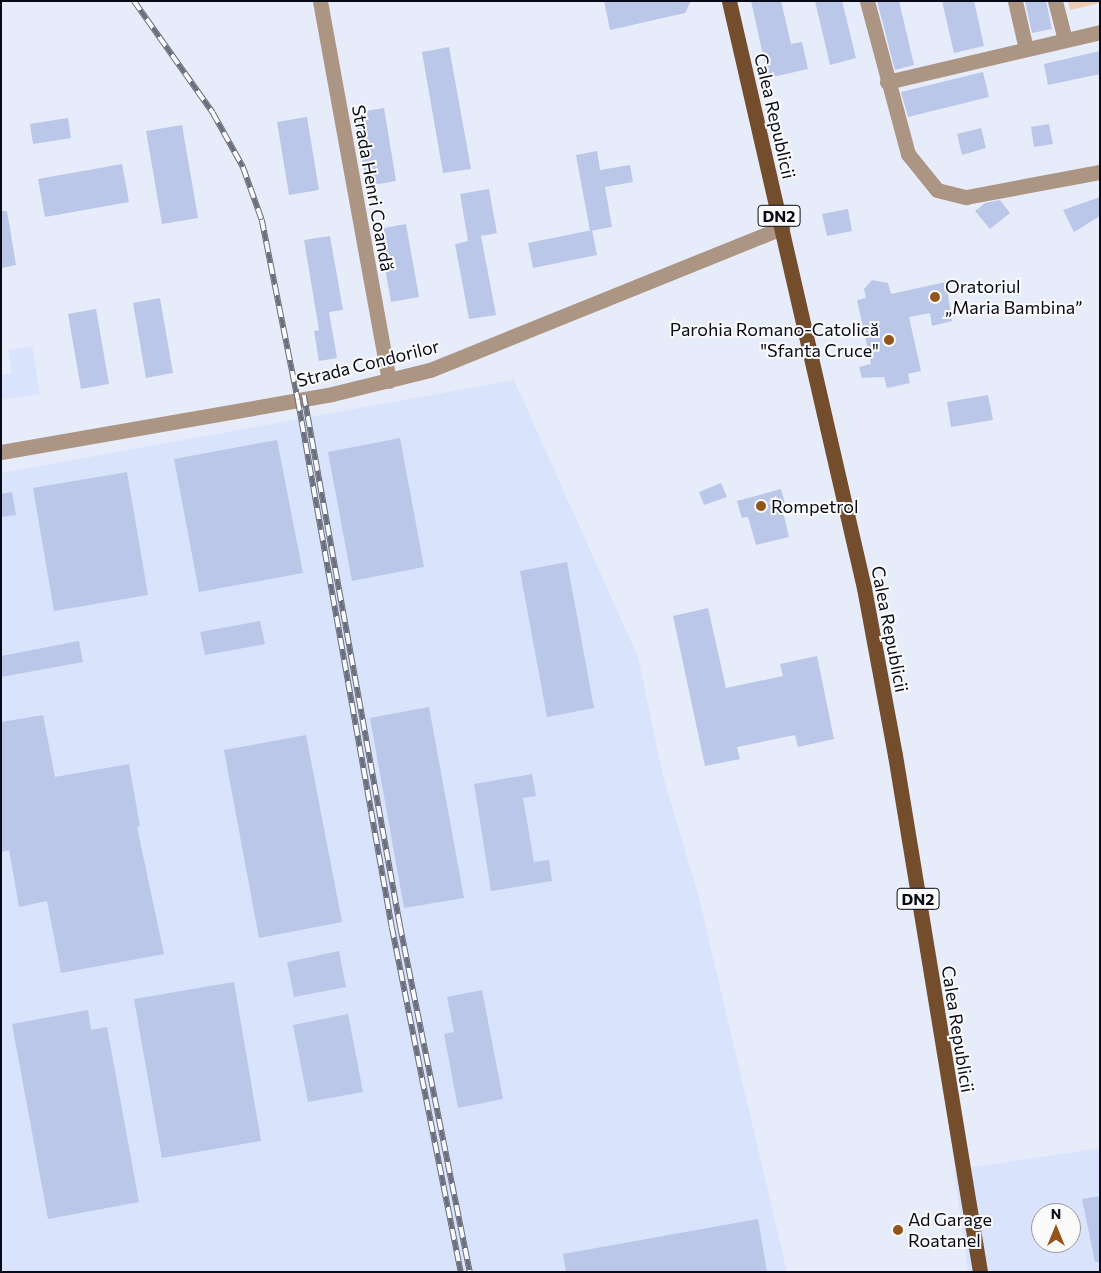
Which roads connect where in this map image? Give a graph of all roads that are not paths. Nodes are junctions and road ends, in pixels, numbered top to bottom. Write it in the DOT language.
graph roads {
  1 [pos="320,1"];
  2 [pos="729,1"];
  3 [pos="867,1"];
  4 [pos="1015,1"];
  5 [pos="1056,1"];
  6 [pos="1100,32"];
  7 [pos="1065,40"];
  8 [pos="1026,49"];
  9 [pos="887,82"];
  10 [pos="1100,172"];
  11 [pos="782,228"];
  12 [pos="389,381"];
  13 [pos="1,452"];
  14 [pos="980,1272"];
  1 -- 12 [label="street, Strada Henri Coandă"];
  2 -- 11 [label="main road, Calea Republicii / DN2"];
  3 -- 9 [label="street"];
  4 -- 8 [label="street"];
  5 -- 7 [label="street"];
  6 -- 7 [label="street"];
  7 -- 8 [label="street"];
  8 -- 9 [label="street"];
  9 -- 10 [label="street"];
  11 -- 12 [label="street, Strada Condorilor"];
  11 -- 14 [label="main road, Calea Republicii / DN2"];
  12 -- 13 [label="street, Strada Condorilor"];
}
